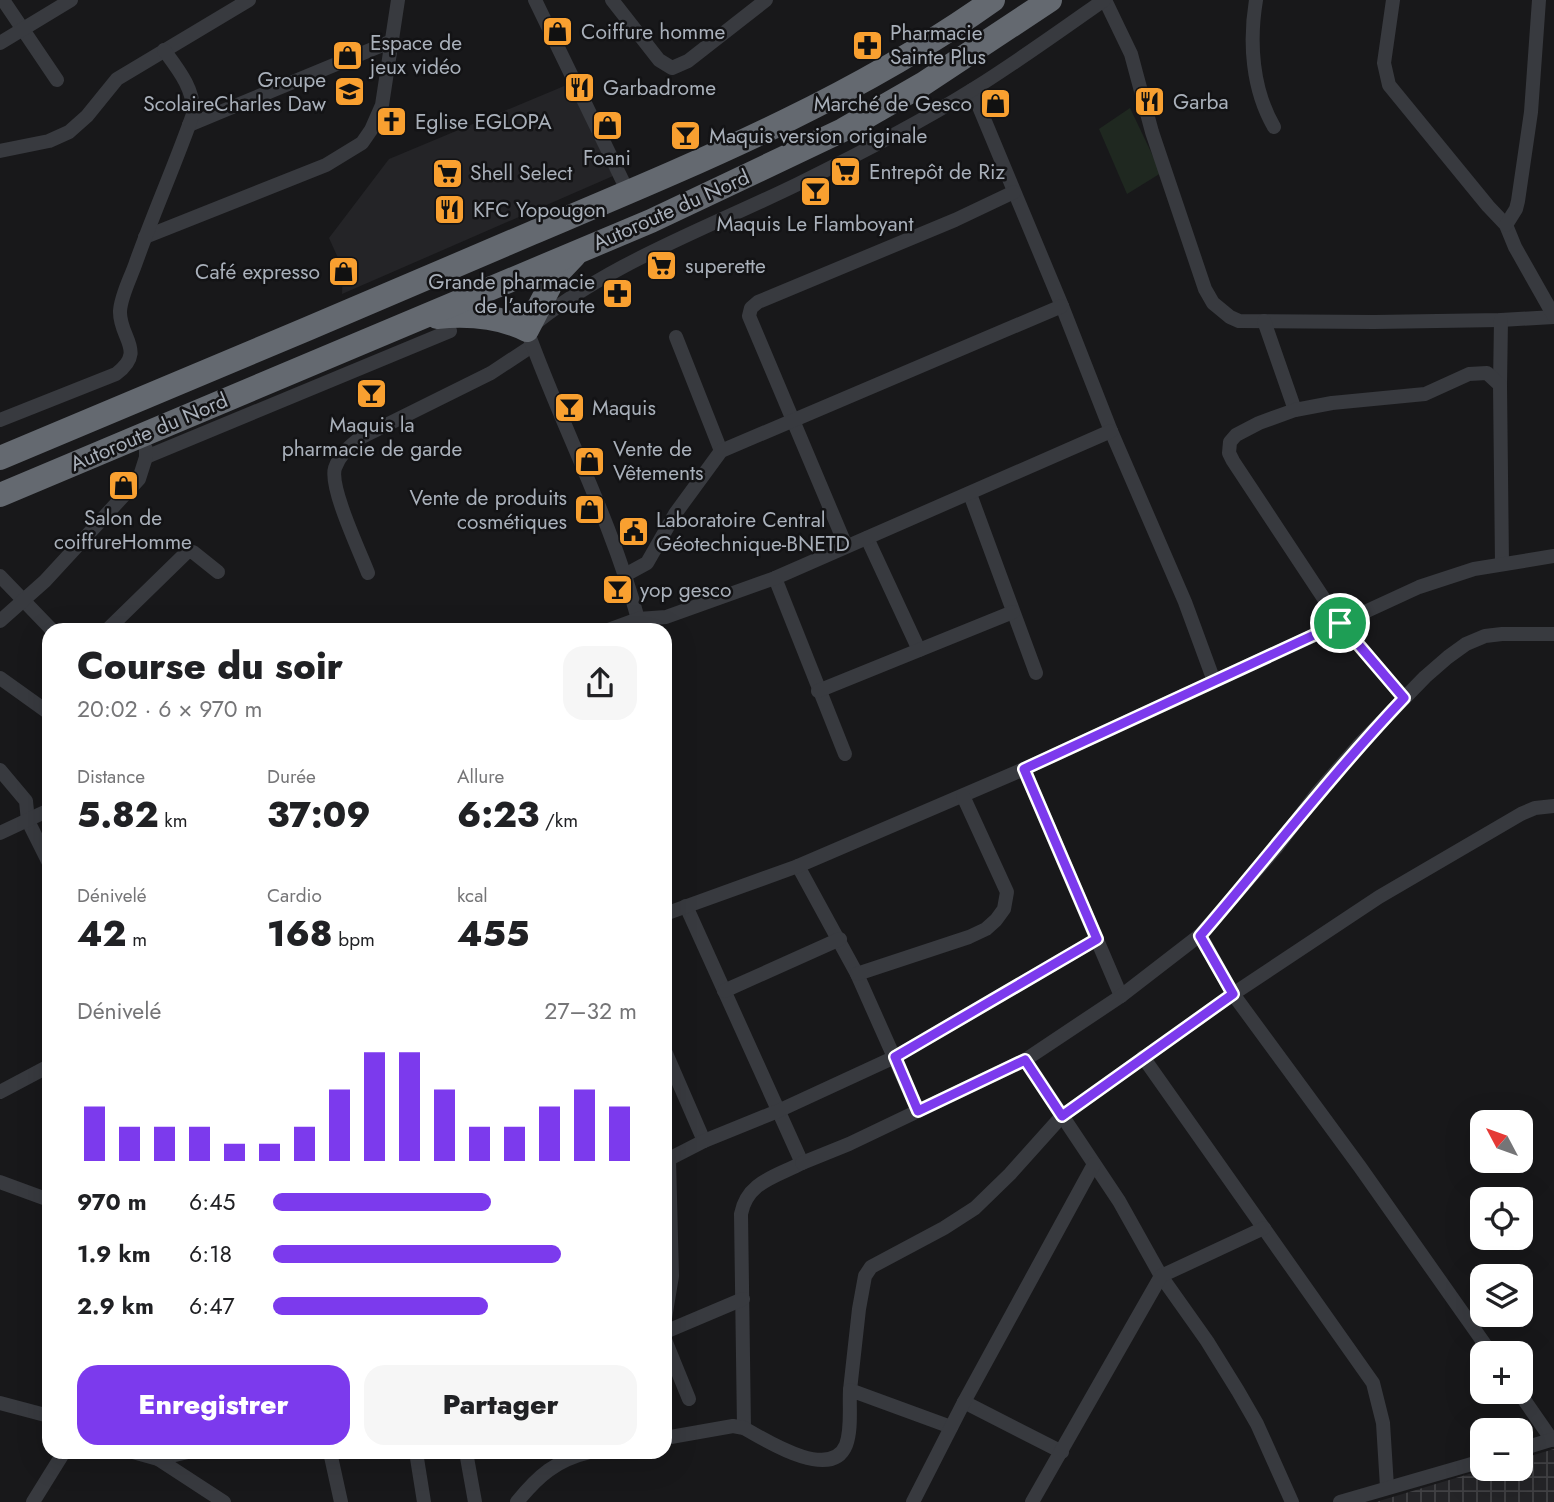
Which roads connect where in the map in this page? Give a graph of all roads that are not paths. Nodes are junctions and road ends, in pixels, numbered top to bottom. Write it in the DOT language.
graph roads {
  1 [pos="3,0"];
  2 [pos="72,0"];
  3 [pos="248,0"];
  4 [pos="398,0"];
  5 [pos="536,0"];
  6 [pos="612,0"];
  7 [pos="766,0"];
  8 [pos="993,0"];
  9 [pos="1050,0"];
  10 [pos="1104,0"];
  11 [pos="1256,0"];
  12 [pos="1393,0"];
  13 [pos="1539,0"];
  14 [pos="750,5"];
  15 [pos="21,30"];
  16 [pos="392,41"];
  17 [pos="0,43"];
  18 [pos="164,50"];
  19 [pos="57,80"];
  20 [pos="972,90"];
  21 [pos="189,125"];
  22 [pos="1273,127"];
  23 [pos="0,151"];
  24 [pos="628,192"];
  25 [pos="1014,192"];
  26 [pos="1506,225"];
  27 [pos="145,237"];
  28 [pos="580,250"];
  29 [pos="1062,306"];
  30 [pos="1554,316"];
  31 [pos="416,320"];
  32 [pos="1501,320"];
  33 [pos="1264,321"];
  34 [pos="450,331"];
  35 [pos="676,337"];
  36 [pos="530,338"];
  37 [pos="1500,386"];
  38 [pos="1296,410"];
  39 [pos="0,420"];
  40 [pos="792,421"];
  41 [pos="1111,431"];
  42 [pos="146,445"];
  43 [pos="721,451"];
  44 [pos="0,458"];
  45 [pos="970,494"];
  46 [pos="0,495"];
  47 [pos="867,538"];
  48 [pos="846,546"];
  49 [pos="1554,556"];
  50 [pos="1502,564"];
  51 [pos="218,572"];
  52 [pos="368,573"];
  53 [pos="625,575"];
  54 [pos="0,576"];
  55 [pos="775,578"];
  56 [pos="23,603"];
  57 [pos="1013,612"];
  58 [pos="638,619"];
  59 [pos="0,621"];
  60 [pos="44,623"];
  61 [pos="114,623"];
  62 [pos="627,623"];
  63 [pos="1340,623"];
  64 [pos="1554,634"];
  65 [pos="919,650"];
  66 [pos="1036,673"];
  67 [pos="0,678"];
  68 [pos="1214,681"];
  69 [pos="818,691"];
  70 [pos="1404,698"];
  71 [pos="42,708"];
  72 [pos="845,754"];
  73 [pos="1024,769"];
  74 [pos="0,770"];
  75 [pos="962,796"];
  76 [pos="1554,806"];
  77 [pos="42,814"];
  78 [pos="27,821"];
  79 [pos="0,833"];
  80 [pos="42,850"];
  81 [pos="799,866"];
  82 [pos="686,906"];
  83 [pos="672,911"];
  84 [pos="1200,936"];
  85 [pos="840,939"];
  86 [pos="1097,939"];
  87 [pos="858,974"];
  88 [pos="724,991"];
  89 [pos="1233,994"];
  90 [pos="1121,996"];
  91 [pos="895,1057"];
  92 [pos="1143,1057"];
  93 [pos="1025,1060"];
  94 [pos="672,1067"];
  95 [pos="42,1070"];
  96 [pos="0,1092"];
  97 [pos="778,1111"];
  98 [pos="918,1111"];
  99 [pos="1062,1116"];
  100 [pos="704,1142"];
  101 [pos="672,1158"];
  102 [pos="802,1163"];
  103 [pos="1094,1164"];
  104 [pos="0,1182"];
  105 [pos="42,1197"];
  106 [pos="1264,1228"];
  107 [pos="1161,1276"];
  108 [pos="743,1299"];
  109 [pos="672,1329"];
  110 [pos="1483,1341"];
  111 [pos="672,1357"];
  112 [pos="850,1390"];
  113 [pos="689,1399"];
  114 [pos="964,1402"];
  115 [pos="0,1403"];
  116 [pos="1527,1404"];
  117 [pos="42,1414"];
  118 [pos="951,1427"];
  119 [pos="744,1428"];
  120 [pos="672,1437"];
  121 [pos="1553,1439"];
  122 [pos="1533,1445"];
  123 [pos="1062,1452"];
  124 [pos="60,1459"];
  125 [pos="158,1459"];
  126 [pos="332,1459"];
  127 [pos="417,1459"];
  128 [pos="467,1459"];
  129 [pos="549,1459"];
  130 [pos="566,1459"];
  131 [pos="1470,1464"];
  132 [pos="550,1468"];
  133 [pos="1387,1488"];
  134 [pos="216,1500"];
  135 [pos="33,1502"];
  136 [pos="341,1502"];
  137 [pos="424,1502"];
  138 [pos="475,1502"];
  139 [pos="517,1502"];
  140 [pos="913,1502"];
  141 [pos="1032,1502"];
  142 [pos="1292,1502"];
  143 [pos="1340,1502"];
  1 -- 15 [label="street"];
  2 -- 15 [label="street"];
  3 -- 18 [label="street"];
  4 -- 16 [label="street"];
  5 -- 24 [label="street"];
  6 -- 14 [label="street"];
  7 -- 14 [label="street"];
  8 -- 24 [label="highway, Autoroute du Nord"];
  9 -- 28 [label="highway, Autoroute du Nord"];
  10 -- 20 [label="street"];
  10 -- 33 [label="street"];
  11 -- 22 [label="street"];
  12 -- 26 [label="street"];
  13 -- 26 [label="street"];
  15 -- 17 [label="street"];
  15 -- 19 [label="street"];
  16 -- 21 [label="street"];
  16 -- 27 [label="street"];
  18 -- 21 [label="street"];
  18 -- 23 [label="street"];
  20 -- 25 [label="street"];
  20 -- 36 [label="street"];
  21 -- 27 [label="street"];
  24 -- 44 [label="highway, Autoroute du Nord"];
  25 -- 29 [label="street"];
  25 -- 40 [label="street"];
  26 -- 30 [label="street"];
  27 -- 39 [label="street"];
  28 -- 31 [label="highway, Autoroute du Nord"];
  28 -- 36 [label="highway"];
  29 -- 40 [label="street"];
  29 -- 41 [label="street"];
  30 -- 32 [label="street"];
  31 -- 36 [label="highway"];
  31 -- 42 [label="highway, Autoroute du Nord"];
  32 -- 33 [label="street"];
  32 -- 37 [label="street"];
  33 -- 38 [label="street"];
  34 -- 42 [label="street"];
  35 -- 43 [label="street"];
  36 -- 52 [label="street"];
  36 -- 53 [label="street"];
  37 -- 38 [label="street"];
  37 -- 50 [label="street"];
  38 -- 63 [label="street"];
  40 -- 43 [label="street"];
  40 -- 48 [label="street"];
  41 -- 45 [label="street"];
  41 -- 68 [label="street"];
  42 -- 46 [label="highway, Autoroute du Nord"];
  42 -- 56 [label="street"];
  43 -- 53 [label="street"];
  45 -- 47 [label="street"];
  45 -- 57 [label="street"];
  47 -- 48 [label="street"];
  47 -- 65 [label="street"];
  48 -- 55 [label="street"];
  49 -- 50 [label="street"];
  50 -- 63 [label="street"];
  51 -- 61 [label="street"];
  53 -- 58 [label="street"];
  54 -- 56 [label="street"];
  55 -- 58 [label="street"];
  55 -- 69 [label="street"];
  56 -- 59 [label="street"];
  56 -- 60 [label="street"];
  57 -- 65 [label="street"];
  57 -- 66 [label="street"];
  58 -- 62 [label="street"];
  63 -- 68 [label="street"];
  63 -- 70 [label="street"];
  64 -- 70 [label="street"];
  65 -- 69 [label="street"];
  67 -- 71 [label="street"];
  68 -- 73 [label="street"];
  69 -- 72 [label="street"];
  70 -- 84 [label="street"];
  73 -- 75 [label="street"];
  73 -- 86 [label="street"];
  74 -- 78 [label="street"];
  75 -- 81 [label="street"];
  75 -- 87 [label="street"];
  76 -- 89 [label="street"];
  77 -- 78 [label="street"];
  78 -- 79 [label="street"];
  78 -- 80 [label="street"];
  81 -- 82 [label="street"];
  81 -- 85 [label="street"];
  82 -- 83 [label="street"];
  82 -- 88 [label="street"];
  84 -- 89 [label="street"];
  84 -- 90 [label="street"];
  85 -- 87 [label="street"];
  85 -- 88 [label="street"];
  86 -- 90 [label="street"];
  86 -- 91 [label="street"];
  87 -- 91 [label="street"];
  88 -- 97 [label="street"];
  89 -- 92 [label="street"];
  89 -- 110 [label="street"];
  90 -- 93 [label="street"];
  91 -- 97 [label="street"];
  91 -- 98 [label="street"];
  92 -- 99 [label="street"];
  92 -- 106 [label="street"];
  93 -- 98 [label="street"];
  93 -- 99 [label="street"];
  94 -- 100 [label="street"];
  95 -- 96 [label="street"];
  97 -- 100 [label="street"];
  97 -- 102 [label="street"];
  98 -- 102 [label="street"];
  99 -- 103 [label="street"];
  99 -- 112 [label="street"];
  100 -- 101 [label="street"];
  102 -- 108 [label="street"];
  103 -- 107 [label="street"];
  103 -- 114 [label="street"];
  104 -- 105 [label="street"];
  106 -- 107 [label="street"];
  106 -- 133 [label="street"];
  107 -- 123 [label="street"];
  107 -- 142 [label="street"];
  108 -- 109 [label="street"];
  108 -- 119 [label="street"];
  111 -- 113 [label="street"];
  112 -- 118 [label="street"];
  112 -- 119 [label="street"];
  114 -- 118 [label="street"];
  114 -- 123 [label="street"];
  115 -- 117 [label="street"];
  116 -- 121 [label="street"];
  118 -- 140 [label="street"];
  119 -- 120 [label="street"];
  121 -- 122 [label="street"];
  123 -- 141 [label="street"];
  124 -- 135 [label="street"];
  125 -- 134 [label="street"];
  126 -- 136 [label="street"];
  127 -- 137 [label="street"];
  128 -- 138 [label="street"];
  129 -- 132 [label="street"];
  130 -- 132 [label="street"];
  131 -- 133 [label="street"];
  132 -- 139 [label="street"];
  133 -- 143 [label="street"];
}
